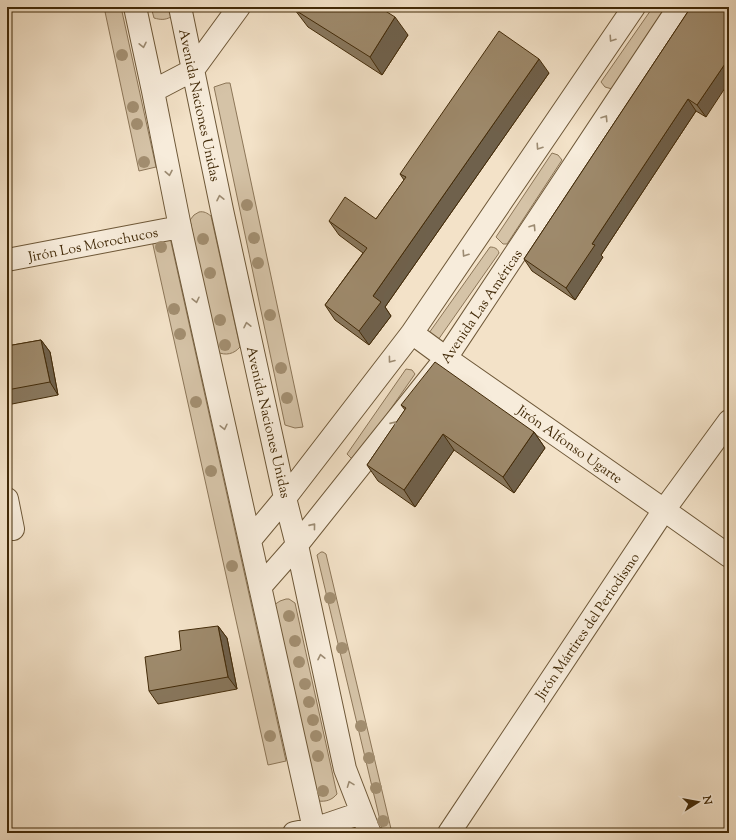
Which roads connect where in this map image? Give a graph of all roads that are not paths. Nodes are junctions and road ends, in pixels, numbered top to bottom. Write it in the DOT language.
graph roads {
  1 [pos="135,7"];
  2 [pos="180,7"];
  3 [pos="239,7"];
  4 [pos="634,7"];
  5 [pos="679,7"];
  6 [pos="193,70"];
  7 [pos="153,91"];
  8 [pos="180,227"];
  9 [pos="7,260"];
  10 [pos="412,333"];
  11 [pos="446,358"];
  12 [pos="729,421"];
  13 [pos="285,498"];
  14 [pos="7,499"];
  15 [pos="664,510"];
  16 [pos="13,529"];
  17 [pos="250,540"];
  18 [pos="297,545"];
  19 [pos="729,556"];
  20 [pos="260,587"];
  21 [pos="361,813"];
  22 [pos="308,832"];
  23 [pos="370,833"];
  24 [pos="449,833"];
  1 -- 7 [label="street, one-way"];
  2 -- 6 [label="street, Avenida Naciones Unidas"];
  3 -- 6 [label="street"];
  4 -- 10 [label="street, one-way"];
  11 -- 5 [label="street, Avenida Las Américas, one-way"];
  6 -- 7 [label="street"];
  13 -- 6 [label="street, Avenida Naciones Unidas, one-way"];
  7 -- 8 [label="street, one-way"];
  8 -- 9 [label="street, Jirón Los Morochucos"];
  8 -- 17 [label="street, one-way"];
  10 -- 11 [label="street, Jirón Alfonso Ugarte"];
  10 -- 13 [label="street, one-way"];
  11 -- 15 [label="street, Jirón Alfonso Ugarte"];
  18 -- 11 [label="street, Avenida Las Américas, one-way"];
  12 -- 15 [label="street, Jirón Mártires del Periodismo"];
  13 -- 17 [label="street"];
  13 -- 18 [label="street, Avenida Naciones Unidas"];
  14 -- 16 [label="street"];
  15 -- 19 [label="street, Jirón Alfonso Ugarte"];
  15 -- 24 [label="street, Jirón Mártires del Periodismo"];
  17 -- 20 [label="street"];
  18 -- 20 [label="street, Avenida Las Américas"];
  21 -- 18 [label="street, Avenida Naciones Unidas, one-way"];
  20 -- 22 [label="street"];
  21 -- 22 [label="street"];
  21 -- 23 [label="street, Avenida Naciones Unidas"];
}
